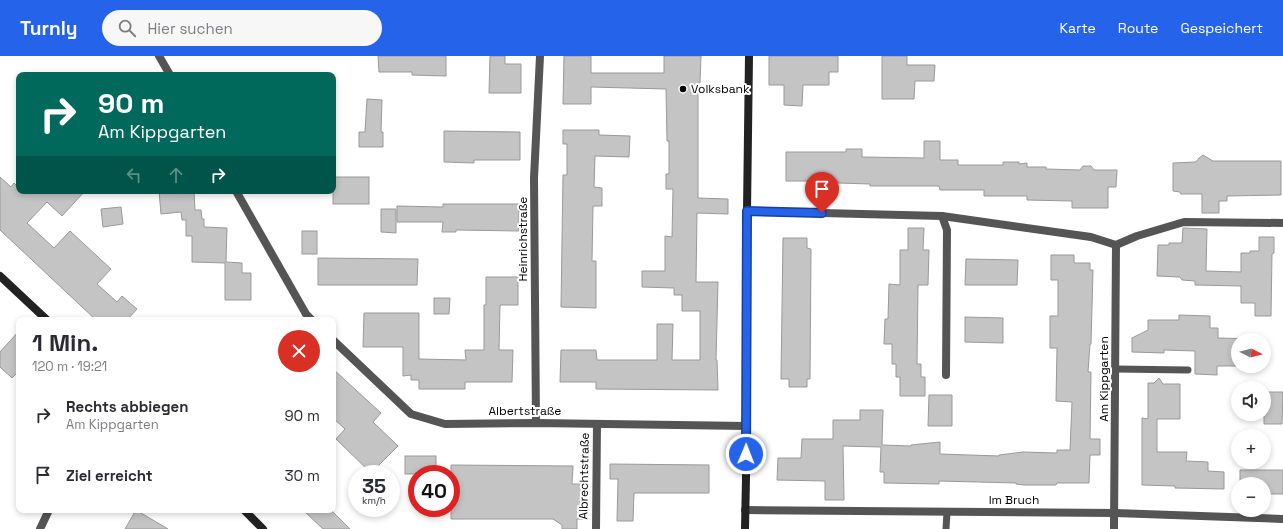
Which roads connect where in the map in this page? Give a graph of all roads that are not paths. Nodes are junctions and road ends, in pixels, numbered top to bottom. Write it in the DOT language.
graph roads {
  1 [pos="159,56"];
  2 [pos="540,56"];
  3 [pos="749,56"];
  4 [pos="168,72"];
  5 [pos="238,194"];
  6 [pos="747,211"];
  7 [pos="942,216"];
  8 [pos="1283,223"];
  9 [pos="1116,245"];
  10 [pos="0,276"];
  11 [pos="44,317"];
  12 [pos="309,317"];
  13 [pos="336,343"];
  14 [pos="1116,369"];
  15 [pos="1188,370"];
  16 [pos="946,375"];
  17 [pos="536,423"];
  18 [pos="597,424"];
  19 [pos="747,426"];
  20 [pos="745,510"];
  21 [pos="947,512"];
  22 [pos="48,513"];
  23 [pos="247,513"];
  24 [pos="1115,513"];
  25 [pos="1283,519"];
  26 [pos="40,529"];
  27 [pos="263,529"];
  28 [pos="596,529"];
  29 [pos="745,529"];
  30 [pos="946,529"];
  31 [pos="1114,529"];
  1 -- 4 [label="street"];
  2 -- 17 [label="street, Heinrichstraße"];
  3 -- 6 [label="street"];
  5 -- 12 [label="street"];
  6 -- 7 [label="street"];
  6 -- 19 [label="street"];
  7 -- 9 [label="street"];
  7 -- 16 [label="street"];
  8 -- 9 [label="street"];
  9 -- 14 [label="street, Am Kippgarten"];
  10 -- 11 [label="street"];
  13 -- 17 [label="street, Albertstraße"];
  14 -- 15 [label="lane"];
  14 -- 24 [label="street, Am Kippgarten"];
  17 -- 18 [label="street, Albertstraße"];
  18 -- 19 [label="street, Albertstraße"];
  18 -- 28 [label="street, Albrechtstraße"];
  19 -- 20 [label="street"];
  20 -- 21 [label="street, Im Bruch"];
  20 -- 29 [label="street"];
  21 -- 24 [label="street, Im Bruch"];
  21 -- 30 [label="lane"];
  22 -- 26 [label="street"];
  23 -- 27 [label="street"];
  24 -- 25 [label="street, Im Bruch"];
  24 -- 31 [label="street, Am Kippgarten"];
}
